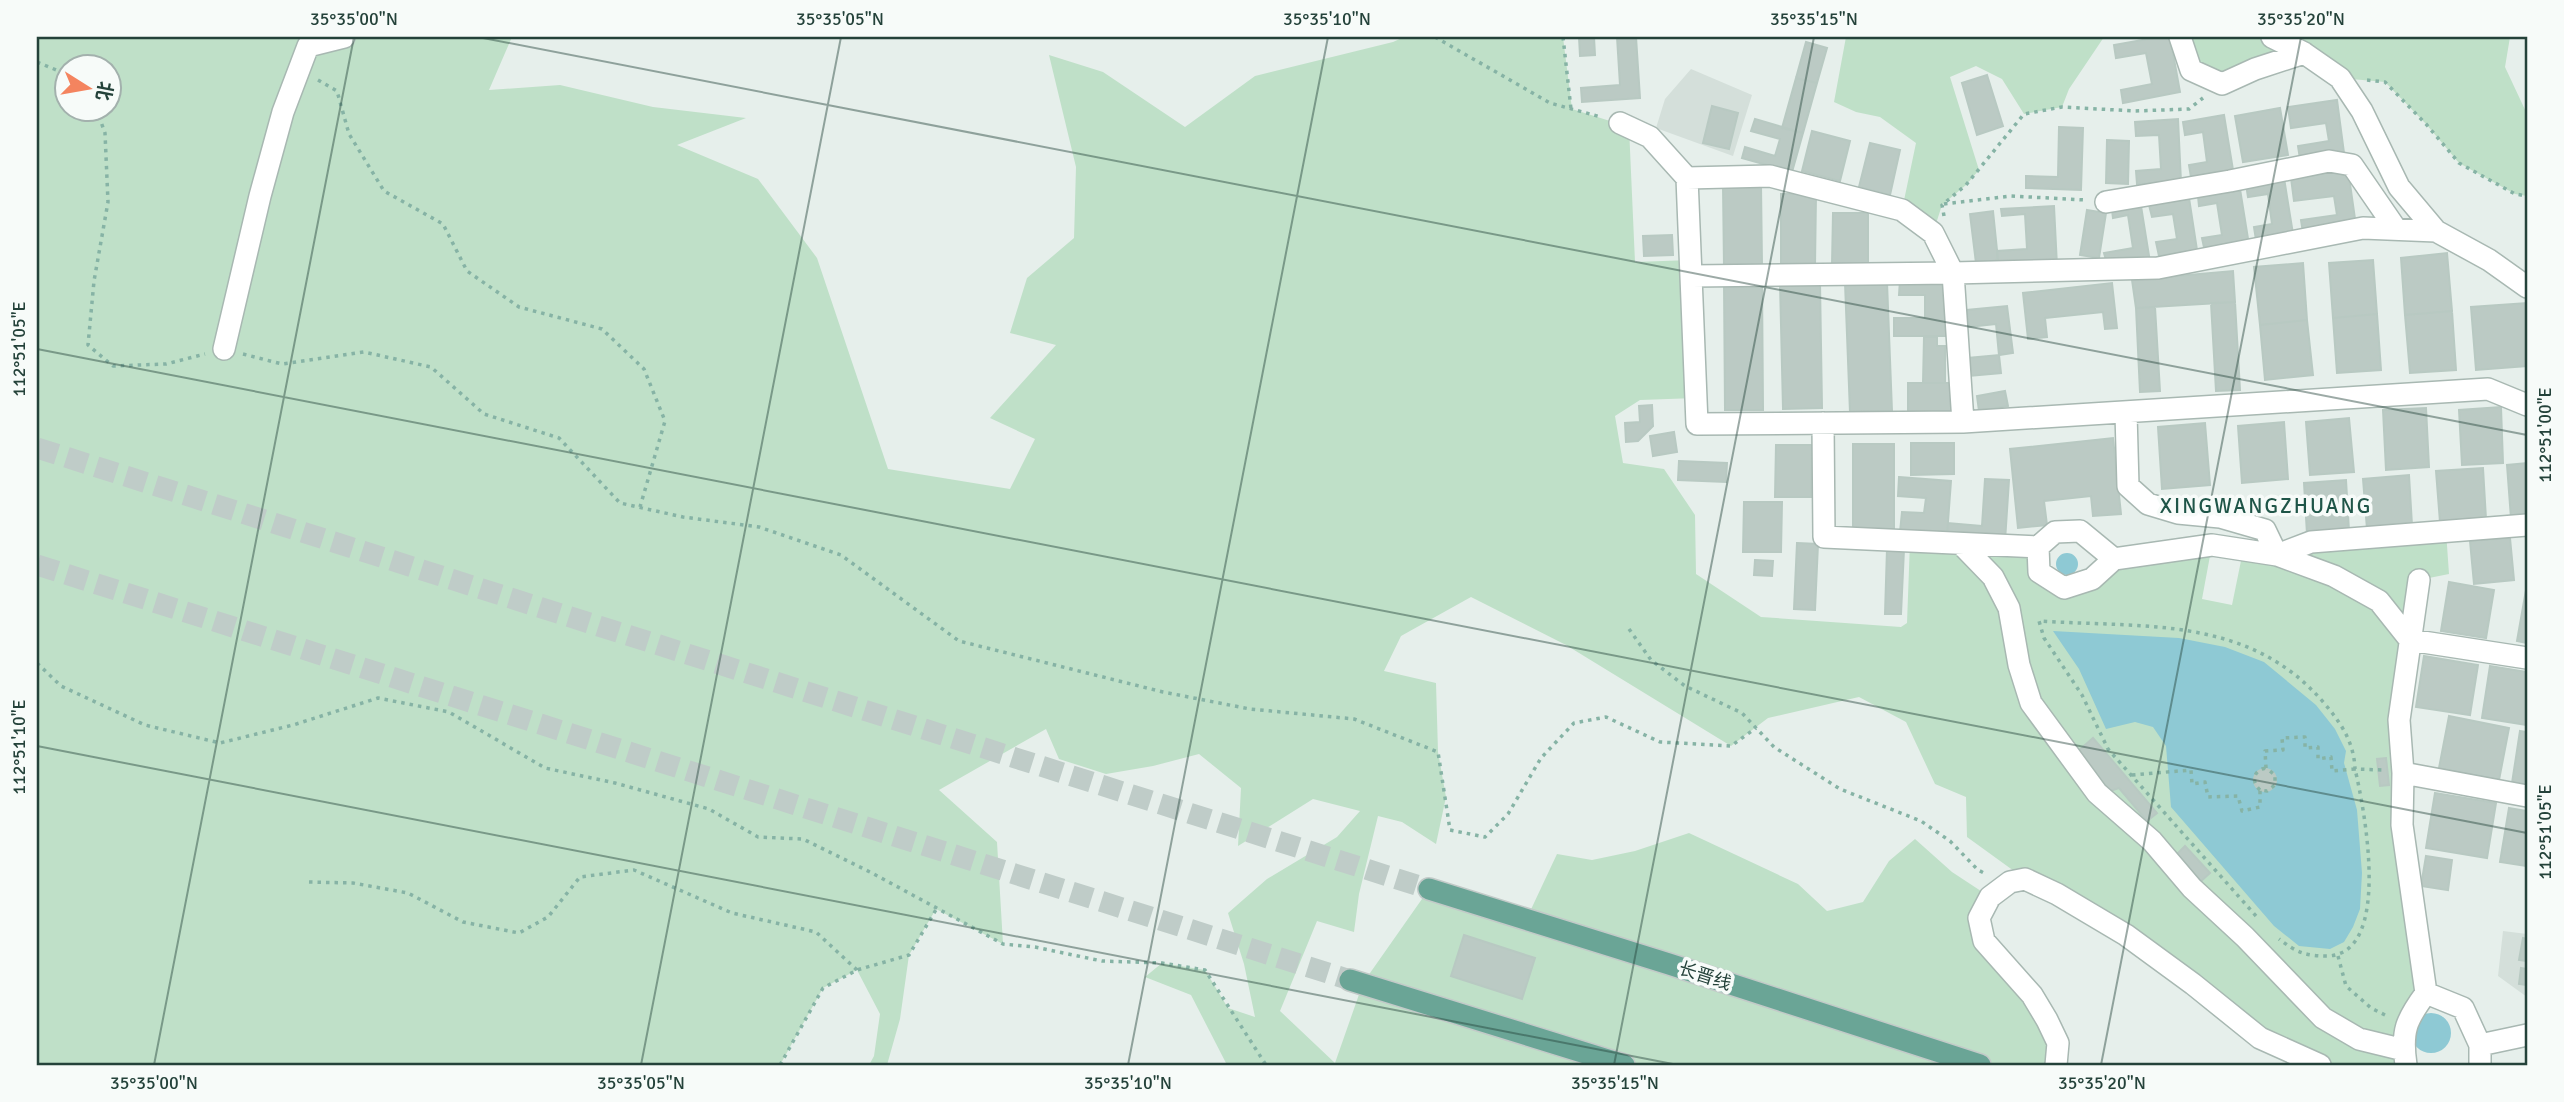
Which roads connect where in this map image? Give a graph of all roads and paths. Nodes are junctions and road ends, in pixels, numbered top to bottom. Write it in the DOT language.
graph roads {
  1 [pos="344,37"];
  2 [pos="1435,37"];
  3 [pos="1563,37"];
  4 [pos="2180,37"];
  5 [pos="2272,37"];
  6 [pos="2304,54"];
  7 [pos="299,70"];
  8 [pos="2340,78"];
  9 [pos="2222,84"];
  10 [pos="1572,109"];
  11 [pos="101,122"];
  12 [pos="1620,123"];
  13 [pos="1687,178"];
  14 [pos="2527,196"];
  15 [pos="2106,202"];
  16 [pos="1942,205"];
  17 [pos="1944,218"];
  18 [pos="2396,229"];
  19 [pos="2436,231"];
  20 [pos="1953,273"];
  21 [pos="1692,275"];
  22 [pos="2527,287"];
  23 [pos="225,349"];
  24 [pos="2527,405"];
  25 [pos="2126,413"];
  26 [pos="1963,422"];
  27 [pos="1824,423"];
  28 [pos="640,507"];
  29 [pos="2527,525"];
  30 [pos="1962,545"];
  31 [pos="2038,547"];
  32 [pos="2277,555"];
  33 [pos="2114,559"];
  34 [pos="2419,580"];
  35 [pos="1629,629"];
  36 [pos="2410,640"];
  37 [pos="2527,658"];
  38 [pos="37,663"];
  39 [pos="1756,728"];
  40 [pos="2266,768"];
  41 [pos="2355,769"];
  42 [pos="2403,773"];
  43 [pos="2132,775"];
  44 [pos="2260,790"];
  45 [pos="2527,796"];
  46 [pos="309,882"];
  47 [pos="2007,884"];
  48 [pos="1429,889"];
  49 [pos="937,908"];
  50 [pos="2257,917"];
  51 [pos="2271,932"];
  52 [pos="2338,956"];
  53 [pos="857,970"];
  54 [pos="1350,980"];
  55 [pos="2426,993"];
  56 [pos="2405,1025"];
  57 [pos="2527,1035"];
  58 [pos="2480,1055"];
  59 [pos="2405,1058"];
  60 [pos="780,1065"];
  61 [pos="1266,1065"];
  62 [pos="1625,1065"];
  63 [pos="1980,1065"];
  64 [pos="2056,1065"];
  65 [pos="2320,1065"];
  1 -- 7 [label="street"];
  2 -- 10 [label="path"];
  3 -- 10 [label="path"];
  4 -- 9 [label="street"];
  5 -- 6 [label="street"];
  6 -- 8 [label="street"];
  6 -- 9 [label="street"];
  7 -- 23 [label="street"];
  7 -- 28 [label="path"];
  8 -- 14 [label="path"];
  8 -- 19 [label="street"];
  9 -- 16 [label="path"];
  10 -- 12 [label="path"];
  11 -- 23 [label="path"];
  12 -- 13 [label="street"];
  13 -- 20 [label="street"];
  13 -- 21 [label="street"];
  15 -- 16 [label="path"];
  15 -- 18 [label="street"];
  16 -- 17 [label="path"];
  18 -- 19 [label="street"];
  18 -- 20 [label="street"];
  19 -- 22 [label="street"];
  20 -- 21 [label="street"];
  20 -- 26 [label="street"];
  21 -- 27 [label="street"];
  23 -- 28 [label="path"];
  24 -- 25 [label="street"];
  25 -- 26 [label="street"];
  25 -- 32 [label="street"];
  26 -- 27 [label="street"];
  27 -- 30 [label="street"];
  28 -- 39 [label="path"];
  29 -- 32 [label="street"];
  30 -- 31 [label="street"];
  30 -- 59 [label="street"];
  31 -- 33 [label="street"];
  31 -- 33 [label="street"];
  32 -- 33 [label="street"];
  32 -- 36 [label="street"];
  34 -- 36 [label="street"];
  35 -- 39 [label="path"];
  36 -- 37 [label="street"];
  36 -- 42 [label="street"];
  38 -- 49 [label="path"];
  39 -- 47 [label="path"];
  40 -- 41 [label="path"];
  40 -- 44 [label="path"];
  40 -- 44 [label="path"];
  41 -- 42 [label="path"];
  41 -- 43 [label="path"];
  41 -- 52 [label="path"];
  42 -- 45 [label="street"];
  42 -- 55 [label="street"];
  43 -- 44 [label="path"];
  43 -- 50 [label="path"];
  46 -- 53 [label="path"];
  47 -- 64 [label="street"];
  47 -- 65 [label="street"];
  48 -- 63 [label="main road, 长晋线"];
  49 -- 53 [label="path"];
  49 -- 61 [label="path"];
  51 -- 52 [label="path"];
  52 -- 56 [label="path"];
  53 -- 60 [label="path"];
  54 -- 62 [label="main road"];
  55 -- 56 [label="street"];
  55 -- 58 [label="street"];
  56 -- 59 [label="street"];
  57 -- 58 [label="street"];
}
